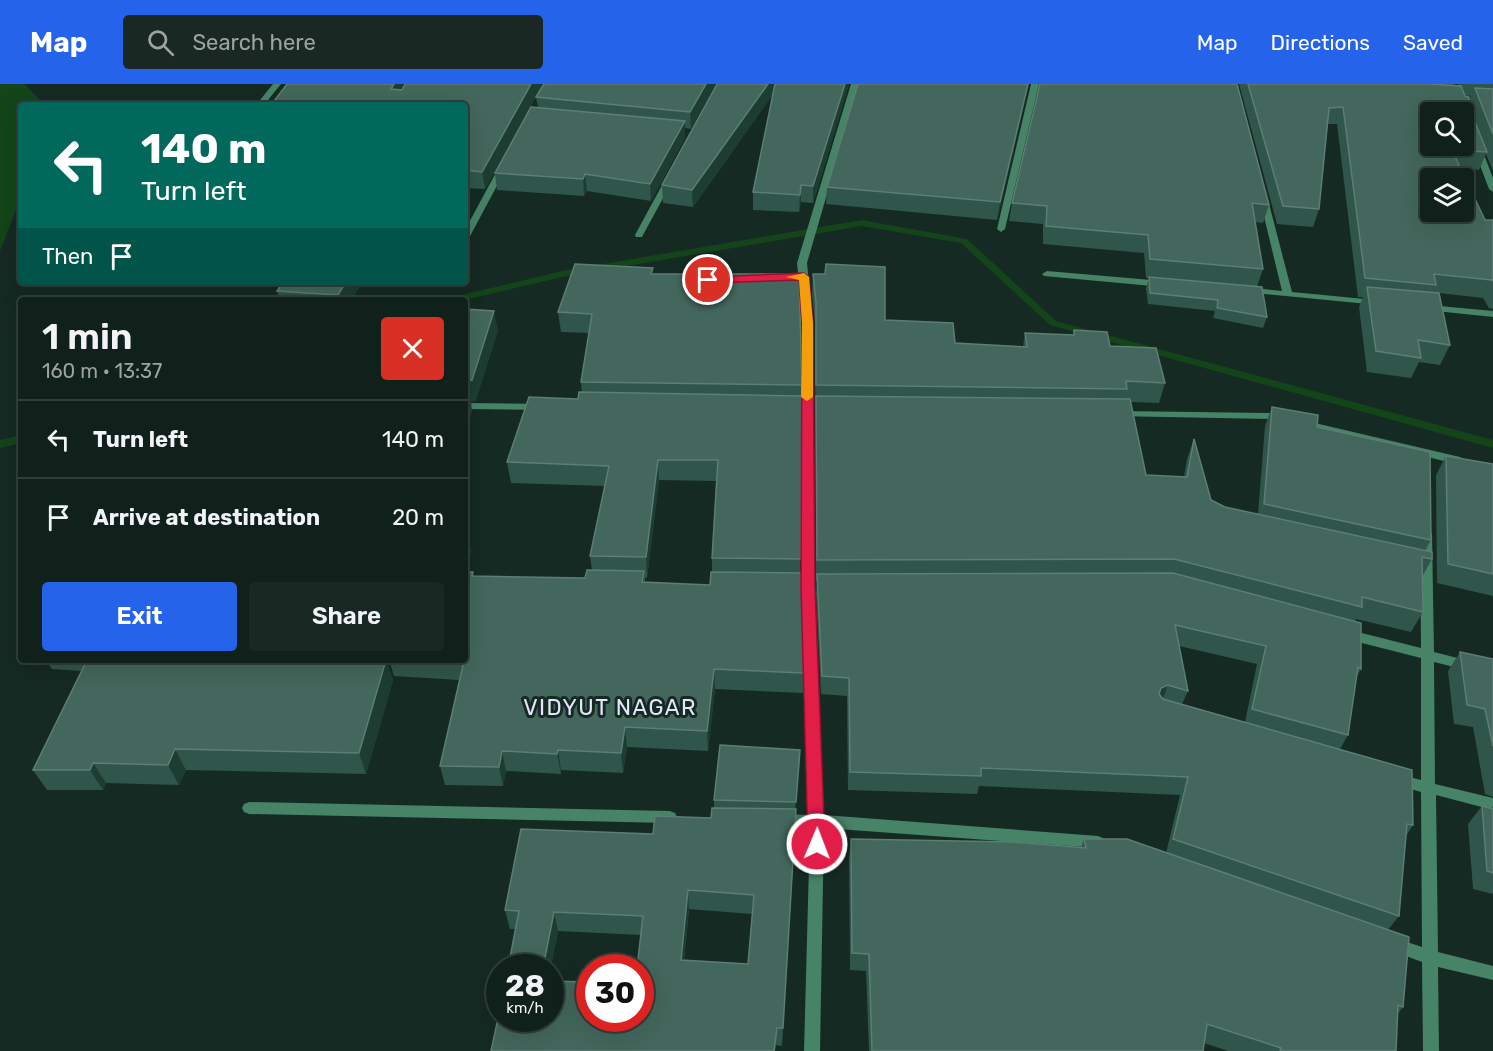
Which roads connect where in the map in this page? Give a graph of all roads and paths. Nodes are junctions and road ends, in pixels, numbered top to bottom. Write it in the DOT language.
graph roads {
  1 [pos="277,84"];
  2 [pos="855,84"];
  3 [pos="1035,84"];
  4 [pos="262,102"];
  5 [pos="1474,139"];
  6 [pos="508,158"];
  7 [pos="677,164"];
  8 [pos="1260,183"];
  9 [pos="1493,189"];
  10 [pos="1001,229"];
  11 [pos="468,232"];
  12 [pos="639,235"];
  13 [pos="1047,274"];
  14 [pos="1173,284"];
  15 [pos="1231,289"];
  16 [pos="1288,294"];
  17 [pos="1391,304"];
  18 [pos="1413,306"];
  19 [pos="1493,314"];
  20 [pos="468,406"];
  21 [pos="559,407"];
  22 [pos="1104,414"];
  23 [pos="1471,464"];
  24 [pos="1427,521"];
  25 [pos="1338,632"];
  26 [pos="1429,656"];
  27 [pos="1493,672"];
  28 [pos="1384,776"];
  29 [pos="1429,788"];
  30 [pos="1493,804"];
  31 [pos="249,808"];
  32 [pos="687,818"];
  33 [pos="770,820"];
  34 [pos="817,821"];
  35 [pos="1110,846"];
  36 [pos="1385,942"];
  37 [pos="1429,957"];
  38 [pos="1493,973"];
  39 [pos="812,1051"];
  40 [pos="1431,1051"];
  1 -- 4 [label="street"];
  2 -- 34 [label="street"];
  3 -- 10 [label="street"];
  5 -- 9 [label="street"];
  6 -- 11 [label="street"];
  7 -- 12 [label="street"];
  8 -- 16 [label="street"];
  13 -- 14 [label="street"];
  15 -- 16 [label="street"];
  16 -- 17 [label="street"];
  18 -- 19 [label="street"];
  20 -- 21 [label="street"];
  22 -- 23 [label="street"];
  24 -- 26 [label="street"];
  25 -- 26 [label="street"];
  26 -- 27 [label="street"];
  26 -- 29 [label="street"];
  28 -- 29 [label="street"];
  29 -- 30 [label="street"];
  29 -- 37 [label="street"];
  31 -- 32 [label="street"];
  33 -- 34 [label="street"];
  34 -- 35 [label="street"];
  34 -- 39 [label="street"];
  36 -- 37 [label="street"];
  37 -- 38 [label="street"];
  37 -- 40 [label="street"];
}
